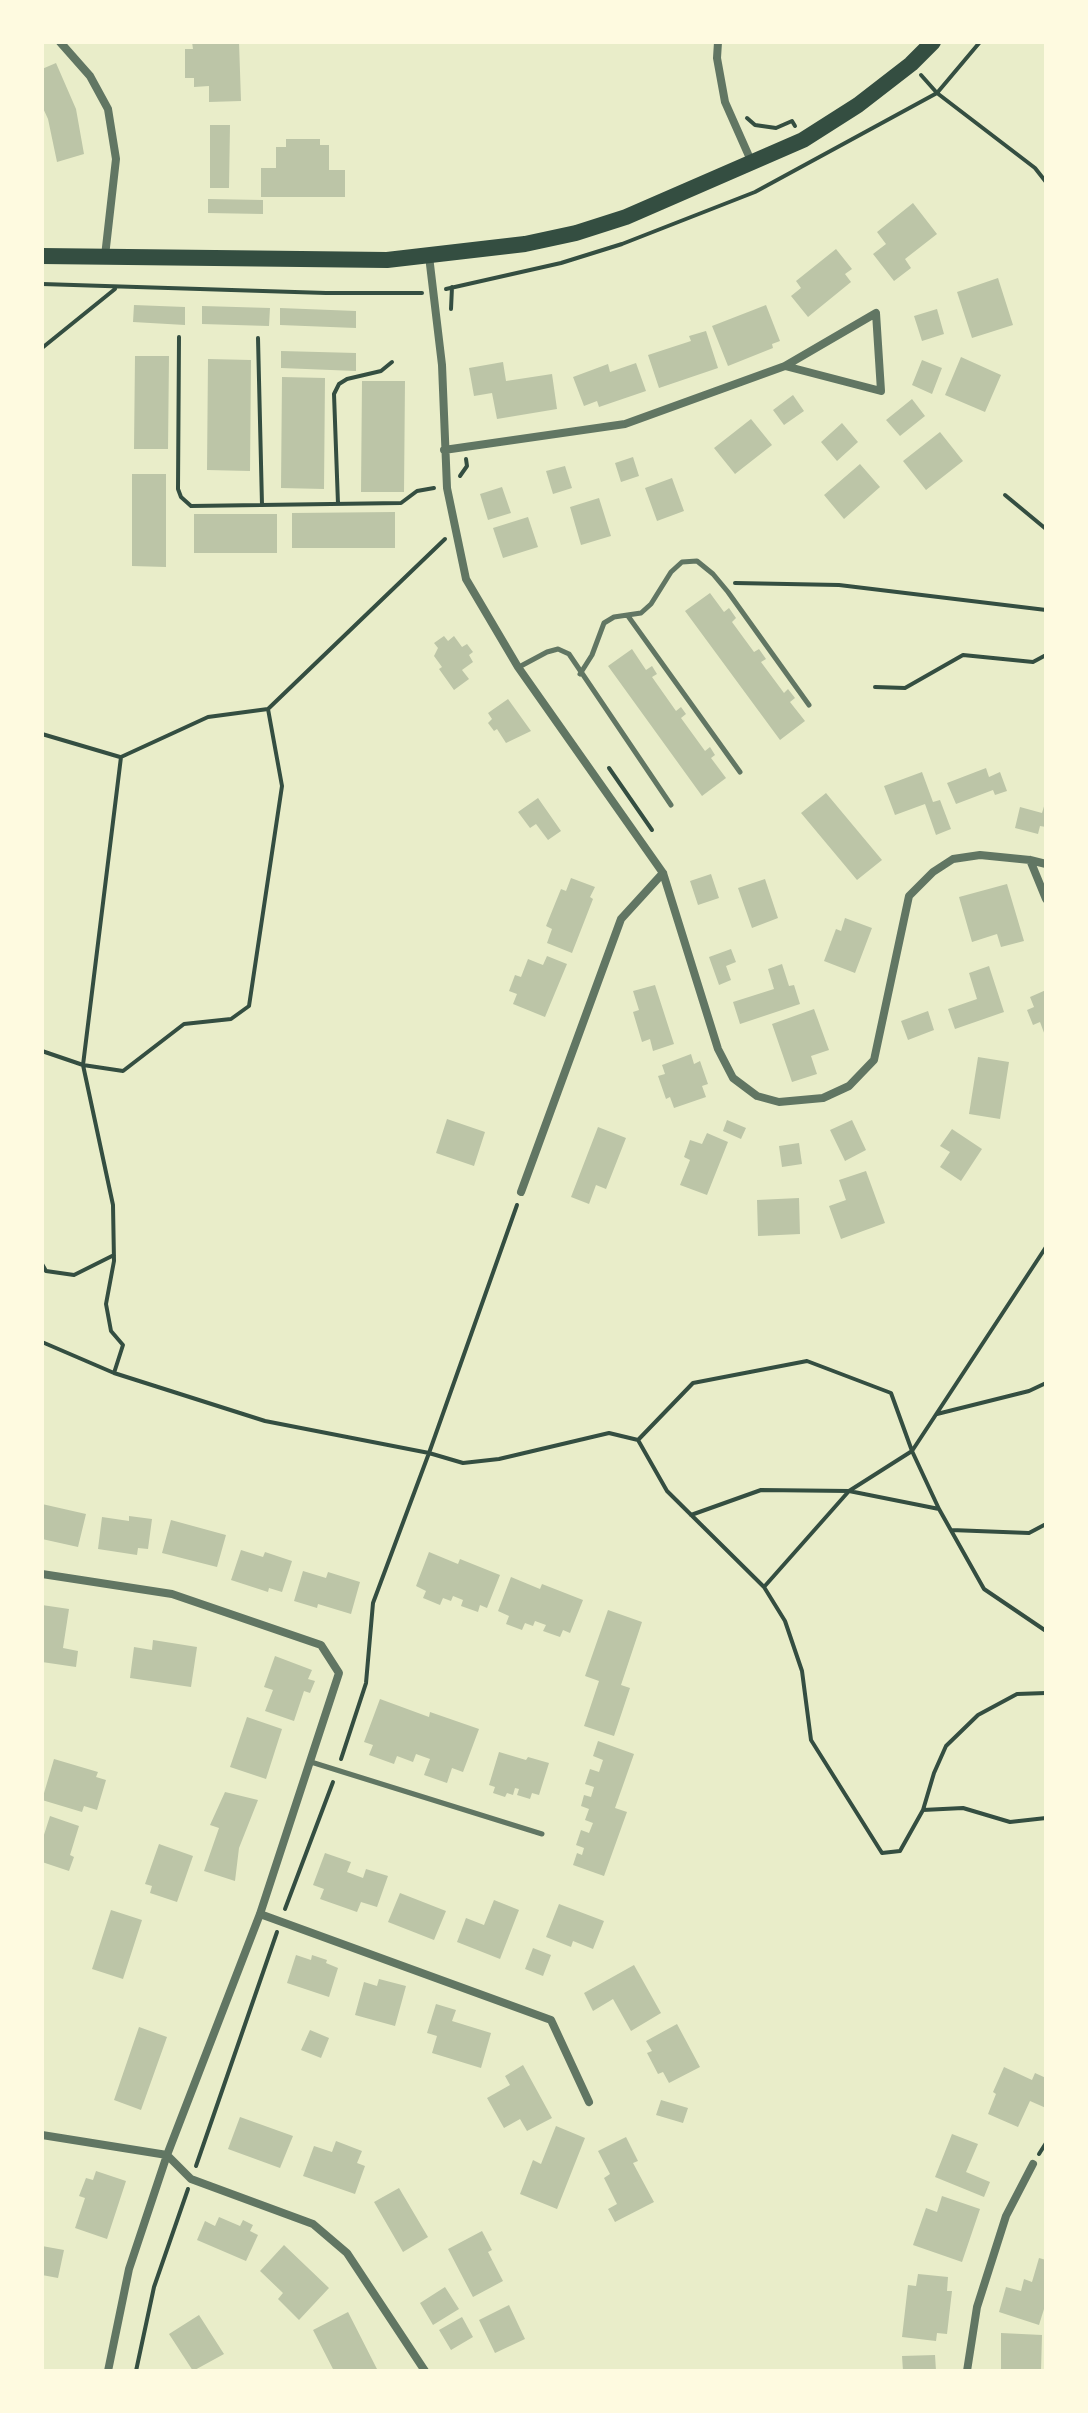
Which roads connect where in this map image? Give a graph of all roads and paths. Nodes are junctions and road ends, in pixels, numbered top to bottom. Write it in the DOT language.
graph roads {
  1 [pos="60,42"];
  2 [pos="718,42"];
  3 [pos="933,42"];
  4 [pos="911,64"];
  5 [pos="745,116"];
  6 [pos="803,140"];
  7 [pos="812,161"];
  8 [pos="752,163"];
  9 [pos="1046,182"];
  10 [pos="42,256"];
  11 [pos="105,256"];
  12 [pos="429,256"];
  13 [pos="116,287"];
  14 [pos="452,287"];
  15 [pos="451,310"];
  16 [pos="179,337"];
  17 [pos="258,338"];
  18 [pos="42,348"];
  19 [pos="392,362"];
  20 [pos="785,366"];
  21 [pos="465,447"];
  22 [pos="444,450"];
  23 [pos="457,484"];
  24 [pos="447,488"];
  25 [pos="1005,495"];
  26 [pos="338,504"];
  27 [pos="262,505"];
  28 [pos="1046,529"];
  29 [pos="455,534"];
  30 [pos="721,583"];
  31 [pos="1046,610"];
  32 [pos="628,616"];
  33 [pos="1046,655"];
  34 [pos="518,667"];
  35 [pos="580,674"];
  36 [pos="875,687"];
  37 [pos="809,705"];
  38 [pos="268,709"];
  39 [pos="42,734"];
  40 [pos="121,757"];
  41 [pos="607,766"];
  42 [pos="740,772"];
  43 [pos="671,805"];
  44 [pos="660,841"];
  45 [pos="1030,860"];
  46 [pos="1046,864"];
  47 [pos="663,873"];
  48 [pos="1046,899"];
  49 [pos="42,1051"];
  50 [pos="83,1065"];
  51 [pos="521,1192"];
  52 [pos="1046,1247"];
  53 [pos="114,1255"];
  54 [pos="42,1264"];
  55 [pos="42,1342"];
  56 [pos="114,1373"];
  57 [pos="1046,1383"];
  58 [pos="936,1414"];
  59 [pos="638,1440"];
  60 [pos="912,1451"];
  61 [pos="849,1491"];
  62 [pos="939,1509"];
  63 [pos="691,1515"];
  64 [pos="1046,1524"];
  65 [pos="950,1530"];
  66 [pos="42,1574"];
  67 [pos="764,1587"];
  68 [pos="1046,1631"];
  69 [pos="1046,1693"];
  70 [pos="311,1762"];
  71 [pos="923,1810"];
  72 [pos="1046,1818"];
  73 [pos="542,1834"];
  74 [pos="260,1914"];
  75 [pos="589,2102"];
  76 [pos="42,2135"];
  77 [pos="167,2155"];
  78 [pos="1033,2164"];
  79 [pos="108,2371"];
  80 [pos="425,2371"];
  81 [pos="967,2371"];
  1 -- 11 [label="street"];
  2 -- 8 [label="street"];
  3 -- 4 [label="main road"];
  4 -- 6 [label="main road"];
  4 -- 9 [label="path"];
  5 -- 6 [label="path"];
  6 -- 7 [label="path"];
  6 -- 8 [label="main road"];
  8 -- 12 [label="main road"];
  10 -- 11 [label="main road"];
  11 -- 12 [label="main road"];
  12 -- 22 [label="street"];
  13 -- 18 [label="path"];
  14 -- 15 [label="path"];
  16 -- 27 [label="path"];
  17 -- 27 [label="path"];
  19 -- 26 [label="path"];
  20 -- 20 [label="street"];
  20 -- 21 [label="street"];
  21 -- 22 [label="street"];
  21 -- 23 [label="path"];
  22 -- 24 [label="street"];
  24 -- 26 [label="path"];
  24 -- 29 [label="street"];
  25 -- 28 [label="path"];
  26 -- 27 [label="path"];
  29 -- 34 [label="street"];
  29 -- 38 [label="path"];
  30 -- 31 [label="path"];
  30 -- 32 [label="lane"];
  30 -- 37 [label="lane"];
  32 -- 35 [label="lane"];
  32 -- 42 [label="lane"];
  33 -- 36 [label="path"];
  34 -- 35 [label="lane"];
  34 -- 47 [label="street"];
  35 -- 43 [label="lane"];
  38 -- 40 [label="path"];
  38 -- 50 [label="path"];
  39 -- 40 [label="path"];
  40 -- 50 [label="path"];
  41 -- 44 [label="path"];
  45 -- 46 [label="street"];
  45 -- 47 [label="street"];
  45 -- 48 [label="street"];
  47 -- 51 [label="street"];
  49 -- 50 [label="path"];
  50 -- 53 [label="path"];
  52 -- 58 [label="path"];
  53 -- 54 [label="path"];
  53 -- 56 [label="path"];
  55 -- 56 [label="path"];
  56 -- 59 [label="path"];
  57 -- 58 [label="path"];
  58 -- 60 [label="path"];
  59 -- 60 [label="path"];
  59 -- 63 [label="path"];
  60 -- 61 [label="path"];
  60 -- 62 [label="path"];
  61 -- 62 [label="path"];
  61 -- 63 [label="path"];
  61 -- 67 [label="path"];
  62 -- 65 [label="path"];
  63 -- 67 [label="path"];
  64 -- 65 [label="path"];
  65 -- 68 [label="path"];
  66 -- 70 [label="street"];
  67 -- 71 [label="path"];
  69 -- 71 [label="path"];
  70 -- 73 [label="lane"];
  70 -- 74 [label="street"];
  71 -- 72 [label="path"];
  74 -- 75 [label="street"];
  74 -- 77 [label="street"];
  76 -- 77 [label="street"];
  77 -- 79 [label="street"];
  77 -- 80 [label="street"];
  78 -- 81 [label="street"];
}
